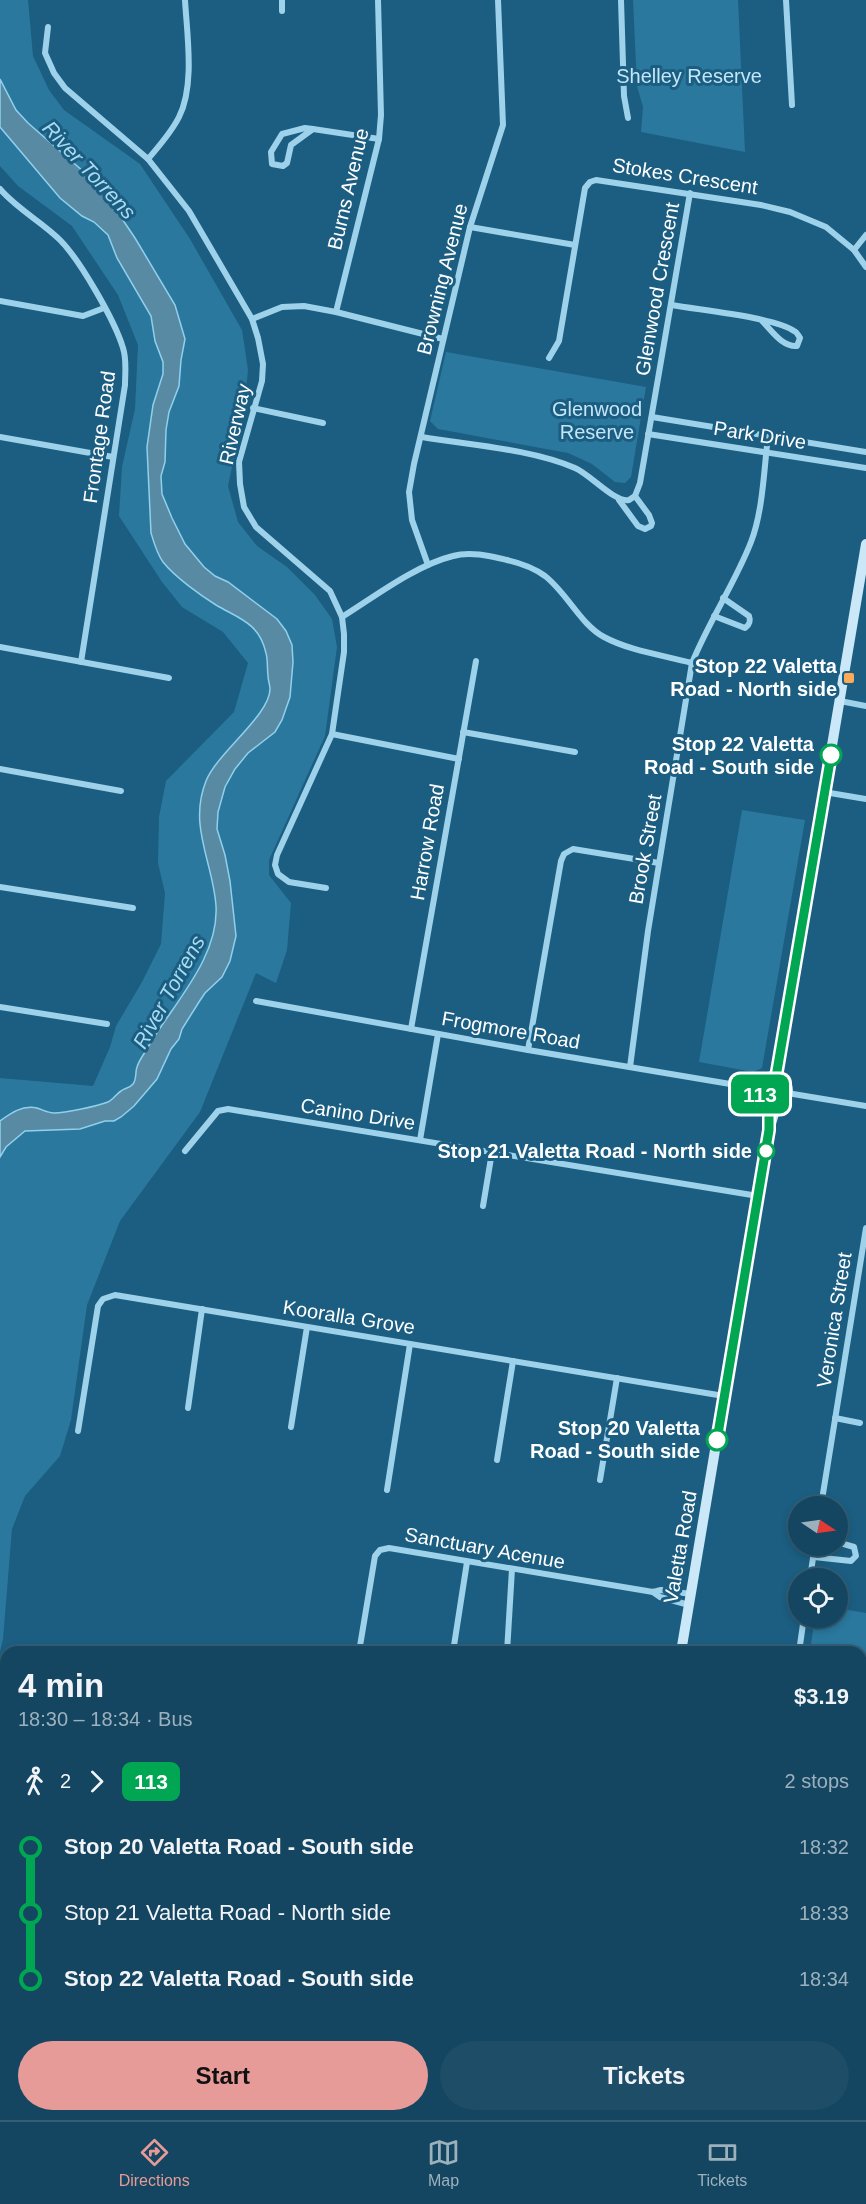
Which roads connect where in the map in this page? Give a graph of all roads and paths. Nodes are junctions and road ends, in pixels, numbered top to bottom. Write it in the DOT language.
graph roads {
  1 [pos="185,0"];
  2 [pos="282,0"];
  3 [pos="378,0"];
  4 [pos="498,0"];
  5 [pos="621,0"];
  6 [pos="786,0"];
  7 [pos="282,11"];
  8 [pos="48,27"];
  9 [pos="792,105"];
  10 [pos="628,118"];
  11 [pos="313,129"];
  12 [pos="379,139"];
  13 [pos="148,159"];
  14 [pos="0,189"];
  15 [pos="690,194"];
  16 [pos="470,227"];
  17 [pos="866,235"];
  18 [pos="575,245"];
  19 [pos="854,250"];
  20 [pos="866,267"];
  21 [pos="0,301"];
  22 [pos="672,305"];
  23 [pos="104,308"];
  24 [pos="336,312"];
  25 [pos="252,320"];
  26 [pos="762,321"];
  27 [pos="444,339"];
  28 [pos="549,358"];
  29 [pos="253,408"];
  30 [pos="652,417"];
  31 [pos="323,423"];
  32 [pos="648,434"];
  33 [pos="768,436"];
  34 [pos="0,437"];
  35 [pos="422,437"];
  36 [pos="766,452"];
  37 [pos="866,452"];
  38 [pos="113,457"];
  39 [pos="866,468"];
  40 [pos="634,496"];
  41 [pos="618,500"];
  42 [pos="866,544"];
  43 [pos="428,565"];
  44 [pos="723,598"];
  45 [pos="714,615"];
  46 [pos="342,617"];
  47 [pos="0,647"];
  48 [pos="476,661"];
  49 [pos="81,662"];
  50 [pos="692,663"];
  51 [pos="169,678"];
  52 [pos="840,701"];
  53 [pos="866,706"];
  54 [pos="463,732"];
  55 [pos="332,735"];
  56 [pos="575,752"];
  57 [pos="459,759"];
  58 [pos="0,769"];
  59 [pos="121,791"];
  60 [pos="824,792"];
  61 [pos="866,799"];
  62 [pos="659,863"];
  63 [pos="0,887"];
  64 [pos="326,888"];
  65 [pos="133,908"];
  66 [pos="256,1001"];
  67 [pos="0,1006"];
  68 [pos="107,1024"];
  69 [pos="411,1029"];
  70 [pos="438,1034"];
  71 [pos="528,1050"];
  72 [pos="630,1067"];
  73 [pos="776,1077"];
  74 [pos="760,1089"];
  75 [pos="787,1093"];
  76 [pos="773,1104"];
  77 [pos="866,1106"];
  78 [pos="420,1140"];
  79 [pos="185,1152"];
  80 [pos="492,1152"];
  81 [pos="758,1196"];
  82 [pos="483,1206"];
  83 [pos="866,1228"];
  84 [pos="202,1309"];
  85 [pos="307,1327"];
  86 [pos="410,1344"];
  87 [pos="513,1361"];
  88 [pos="616,1378"];
  89 [pos="724,1396"];
  90 [pos="188,1408"];
  91 [pos="835,1418"];
  92 [pos="860,1423"];
  93 [pos="291,1427"];
  94 [pos="78,1431"];
  95 [pos="497,1460"];
  96 [pos="600,1480"];
  97 [pos="387,1490"];
  98 [pos="823,1496"];
  99 [pos="848,1545"];
  100 [pos="813,1557"];
  101 [pos="467,1562"];
  102 [pos="811,1568"];
  103 [pos="512,1569"];
  104 [pos="653,1592"];
  105 [pos="690,1599"];
  106 [pos="802,1628"];
  107 [pos="359,1646"];
  108 [pos="454,1646"];
  109 [pos="507,1646"];
  110 [pos="682,1646"];
  111 [pos="800,1646"];
  1 -- 13 [label="street"];
  2 -- 7 [label="street"];
  3 -- 12 [label="street, Burns Avenue"];
  4 -- 16 [label="street, Browning Avenue"];
  5 -- 10 [label="street"];
  6 -- 9 [label="street"];
  8 -- 13 [label="street, Riverway"];
  11 -- 11 [label="street"];
  11 -- 12 [label="street"];
  12 -- 24 [label="street, Burns Avenue"];
  13 -- 25 [label="street, Riverway"];
  14 -- 23 [label="street, Frontage Road"];
  15 -- 18 [label="street, Stokes Crescent"];
  15 -- 19 [label="street, Stokes Crescent"];
  15 -- 22 [label="street, Glenwood Crescent"];
  16 -- 18 [label="street"];
  16 -- 27 [label="street, Browning Avenue"];
  17 -- 19 [label="street"];
  18 -- 28 [label="street, Stokes Crescent"];
  19 -- 20 [label="street, Stokes Crescent"];
  21 -- 23 [label="street"];
  22 -- 26 [label="street"];
  22 -- 30 [label="street, Glenwood Crescent"];
  23 -- 38 [label="street, Frontage Road"];
  24 -- 25 [label="street"];
  24 -- 27 [label="street"];
  25 -- 29 [label="street, Riverway"];
  26 -- 26 [label="street"];
  27 -- 35 [label="street, Browning Avenue"];
  29 -- 31 [label="street"];
  29 -- 46 [label="street, Riverway"];
  30 -- 32 [label="street, Glenwood Crescent"];
  30 -- 33 [label="street, Park Drive"];
  32 -- 36 [label="street, Park Drive"];
  32 -- 40 [label="street, Glenwood Crescent"];
  33 -- 36 [label="street, Brook Street"];
  33 -- 37 [label="street, Park Drive"];
  34 -- 38 [label="street"];
  35 -- 41 [label="street"];
  35 -- 43 [label="street, Browning Avenue"];
  36 -- 39 [label="street, Park Drive"];
  36 -- 44 [label="street, Brook Street"];
  38 -- 49 [label="street, Frontage Road"];
  40 -- 41 [label="street"];
  40 -- 41 [label="street"];
  42 -- 52 [label="street"];
  43 -- 46 [label="street"];
  43 -- 50 [label="street"];
  44 -- 45 [label="street, Brook Street"];
  44 -- 45 [label="street"];
  45 -- 50 [label="street, Brook Street"];
  46 -- 55 [label="street, Riverway"];
  47 -- 49 [label="street"];
  48 -- 54 [label="street, Harrow Road"];
  49 -- 51 [label="street"];
  50 -- 62 [label="street, Brook Street"];
  52 -- 53 [label="street"];
  52 -- 60 [label="street"];
  54 -- 56 [label="street"];
  54 -- 57 [label="street, Harrow Road"];
  55 -- 57 [label="street"];
  55 -- 64 [label="street, Riverway"];
  57 -- 69 [label="street, Harrow Road"];
  58 -- 59 [label="street"];
  60 -- 61 [label="street"];
  60 -- 73 [label="street"];
  62 -- 71 [label="street"];
  62 -- 72 [label="street, Brook Street"];
  63 -- 65 [label="street"];
  66 -- 69 [label="street, Frogmore Road"];
  67 -- 68 [label="street"];
  69 -- 70 [label="street, Frogmore Road"];
  70 -- 71 [label="street, Frogmore Road"];
  70 -- 78 [label="street"];
  71 -- 72 [label="street, Frogmore Road"];
  72 -- 74 [label="street, Frogmore Road"];
  73 -- 74 [label="street"];
  73 -- 75 [label="street"];
  74 -- 76 [label="street"];
  75 -- 76 [label="street"];
  75 -- 77 [label="street"];
  76 -- 81 [label="street, Valetta Road"];
  78 -- 79 [label="street, Canino Drive"];
  78 -- 80 [label="street, Canino Drive"];
  80 -- 81 [label="street, Canino Drive"];
  80 -- 82 [label="street"];
  81 -- 89 [label="street, Valetta Road"];
  83 -- 91 [label="street, Veronica Street"];
  84 -- 85 [label="street, Kooralla Grove"];
  84 -- 90 [label="street"];
  84 -- 94 [label="street, Kooralla Grove"];
  85 -- 86 [label="street, Kooralla Grove"];
  85 -- 93 [label="street"];
  86 -- 87 [label="street, Kooralla Grove"];
  86 -- 97 [label="street"];
  87 -- 88 [label="street, Kooralla Grove"];
  87 -- 95 [label="street"];
  88 -- 89 [label="street, Kooralla Grove"];
  88 -- 96 [label="street"];
  89 -- 105 [label="street, Valetta Road"];
  91 -- 92 [label="street, Veronica Street"];
  91 -- 98 [label="street, Veronica Street"];
  99 -- 100 [label="street"];
  100 -- 102 [label="street"];
  101 -- 103 [label="street, Sanctuary Acenue"];
  101 -- 107 [label="street, Sanctuary Acenue"];
  101 -- 108 [label="street"];
  103 -- 104 [label="street, Sanctuary Acenue"];
  103 -- 109 [label="street"];
  104 -- 105 [label="street, Sanctuary Acenue"];
  104 -- 105 [label="street, Sanctuary Acenue"];
  105 -- 110 [label="street, Valetta Road"];
  106 -- 111 [label="street"];
}
